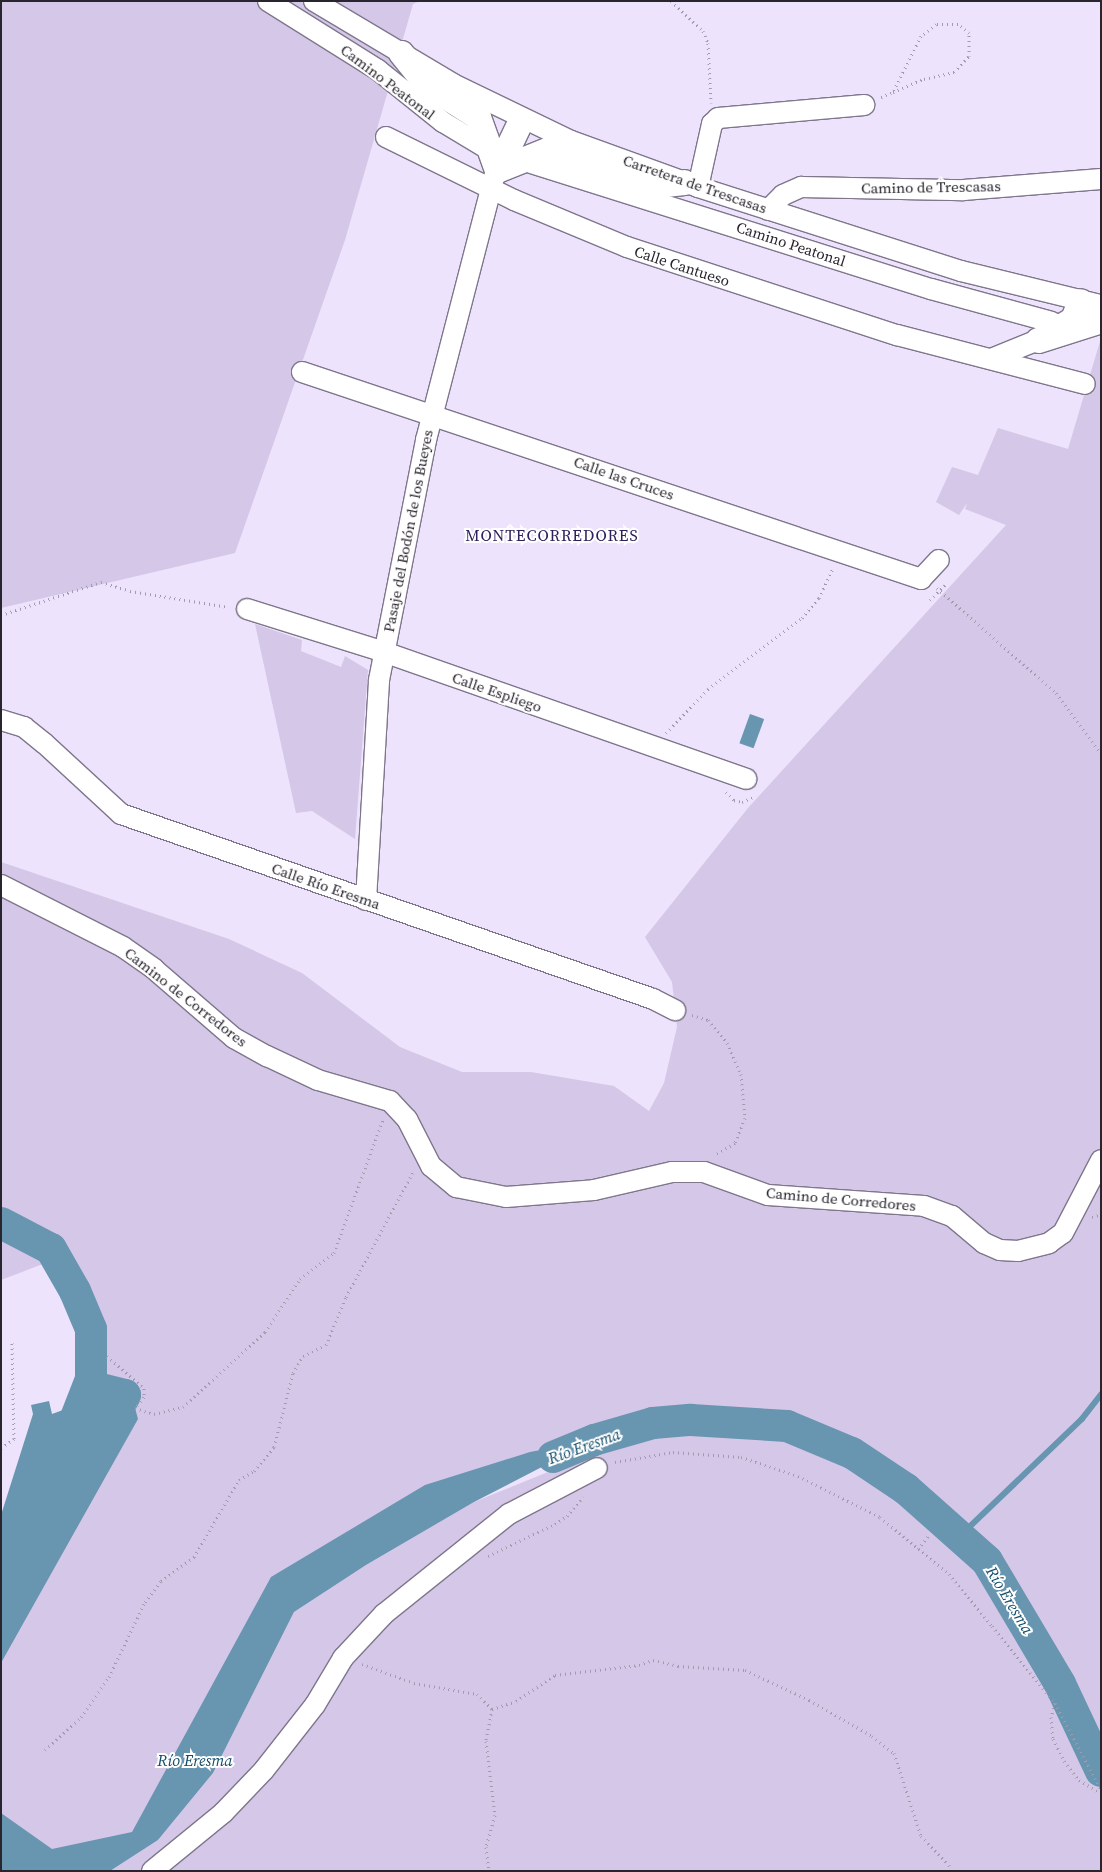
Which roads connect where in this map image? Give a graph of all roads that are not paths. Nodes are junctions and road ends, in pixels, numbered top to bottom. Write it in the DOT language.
graph roads {
  1 [pos="268,1"];
  2 [pos="314,1"];
  3 [pos="401,53"];
  4 [pos="864,105"];
  5 [pos="521,120"];
  6 [pos="386,137"];
  7 [pos="483,146"];
  8 [pos="531,163"];
  9 [pos="1101,179"];
  10 [pos="493,180"];
  11 [pos="691,184"];
  12 [pos="768,210"];
  13 [pos="1091,303"];
  14 [pos="1101,320"];
  15 [pos="1045,331"];
  16 [pos="991,359"];
  17 [pos="302,372"];
  18 [pos="1085,384"];
  19 [pos="432,414"];
  20 [pos="939,560"];
  21 [pos="247,609"];
  22 [pos="384,652"];
  23 [pos="1,720"];
  24 [pos="746,778"];
  25 [pos="1,885"];
  26 [pos="366,900"];
  27 [pos="675,1010"];
  28 [pos="1101,1160"];
  29 [pos="597,1468"];
  30 [pos="152,1871"];
  1 -- 7 [label="street, Camino Peatonal"];
  2 -- 3 [label="street, Carretera de Trescasas"];
  3 -- 5 [label="street, Carretera de Trescasas"];
  3 -- 10 [label="main road"];
  4 -- 11 [label="street"];
  5 -- 10 [label="main road"];
  5 -- 11 [label="street, Carretera de Trescasas"];
  6 -- 10 [label="street, Calle Cantueso"];
  8 -- 15 [label="street, Camino Peatonal"];
  9 -- 12 [label="street, Camino de Trescasas"];
  10 -- 11 [label="main road"];
  10 -- 16 [label="street, Calle Cantueso"];
  10 -- 19 [label="street, Pasaje del Bodón de los Bueyes"];
  11 -- 12 [label="street, Carretera de Trescasas"];
  12 -- 13 [label="street, Carretera de Trescasas"];
  13 -- 15 [label="main road"];
  14 -- 15 [label="main road"];
  15 -- 16 [label="street"];
  16 -- 18 [label="street, Calle Cantueso"];
  17 -- 19 [label="street, Calle las Cruces"];
  19 -- 20 [label="street, Calle las Cruces"];
  19 -- 22 [label="street, Pasaje del Bodón de los Bueyes"];
  21 -- 22 [label="street, Calle Espliego"];
  22 -- 24 [label="street, Calle Espliego"];
  22 -- 26 [label="street, Pasaje del Bodón de los Bueyes"];
  23 -- 26 [label="street, Calle Río Eresma"];
  25 -- 28 [label="street, Camino de Corredores"];
  26 -- 27 [label="street, Calle Río Eresma"];
  29 -- 30 [label="street"];
}
